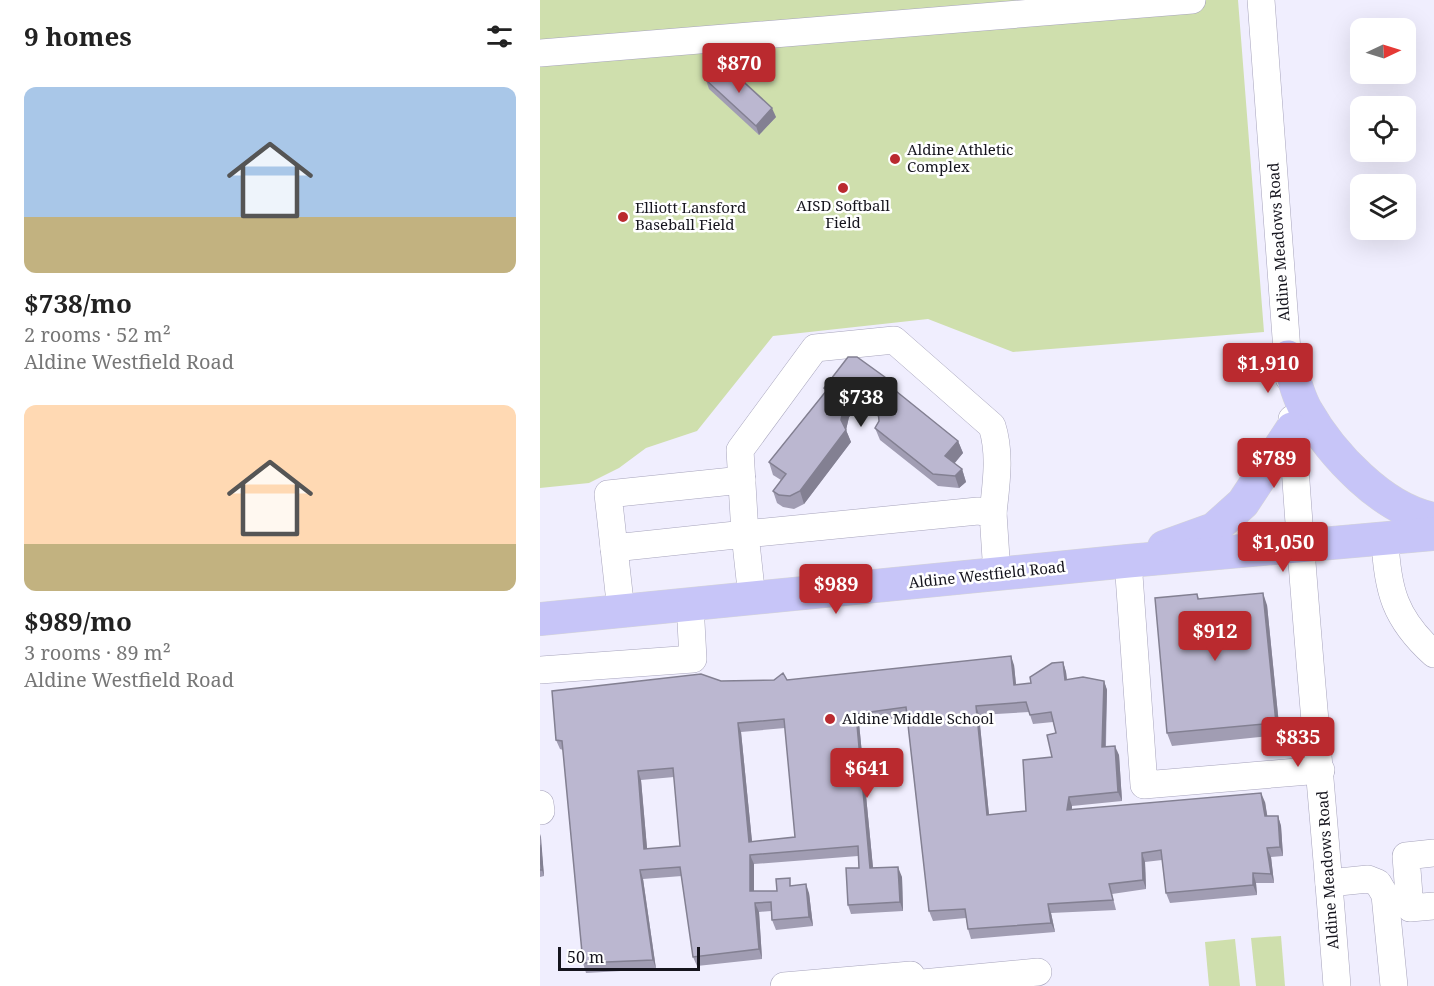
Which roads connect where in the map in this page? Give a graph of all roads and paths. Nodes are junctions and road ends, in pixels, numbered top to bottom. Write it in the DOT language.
graph roads {
  1 [pos="1192,0"];
  2 [pos="1261,0"];
  3 [pos="540,53"];
  4 [pos="1288,357"];
  5 [pos="1292,429"];
  6 [pos="742,480"];
  7 [pos="993,513"];
  8 [pos="1434,519"];
  9 [pos="745,534"];
  10 [pos="1434,534"];
  11 [pos="1385,538"];
  12 [pos="1300,546"];
  13 [pos="614,548"];
  14 [pos="1128,561"];
  15 [pos="997,574"];
  16 [pos="752,598"];
  17 [pos="690,604"];
  18 [pos="621,611"];
  19 [pos="540,619"];
  20 [pos="1434,654"];
  21 [pos="540,670"];
  22 [pos="1321,770"];
  23 [pos="540,804"];
  24 [pos="541,811"];
  25 [pos="1434,853"];
  26 [pos="1329,883"];
  27 [pos="1378,883"];
  28 [pos="1408,883"];
  29 [pos="1434,906"];
  30 [pos="1038,972"];
  31 [pos="912,985"];
  32 [pos="784,986"];
  33 [pos="1337,986"];
  34 [pos="1394,986"];
  1 -- 3 [label="street"];
  2 -- 4 [label="street, Aldine Meadows Road"];
  4 -- 5 [label="street, Aldine Meadows Road"];
  4 -- 8 [label="main road"];
  5 -- 12 [label="street, Aldine Meadows Road"];
  5 -- 14 [label="main road"];
  6 -- 7 [label="street"];
  6 -- 9 [label="street"];
  6 -- 13 [label="street"];
  7 -- 9 [label="street"];
  7 -- 15 [label="street"];
  9 -- 13 [label="street"];
  9 -- 16 [label="street"];
  10 -- 11 [label="main road, Aldine Westfield Road"];
  11 -- 12 [label="main road, Aldine Westfield Road"];
  11 -- 20 [label="street"];
  12 -- 14 [label="main road, Aldine Westfield Road"];
  12 -- 22 [label="street, Aldine Meadows Road"];
  13 -- 18 [label="street"];
  14 -- 15 [label="main road, Aldine Westfield Road"];
  14 -- 22 [label="street"];
  15 -- 16 [label="main road, Aldine Westfield Road"];
  16 -- 17 [label="main road, Aldine Westfield Road"];
  17 -- 18 [label="main road, Aldine Westfield Road"];
  17 -- 21 [label="street"];
  18 -- 19 [label="main road, Aldine Westfield Road"];
  22 -- 26 [label="street, Aldine Meadows Road"];
  23 -- 24 [label="street"];
  25 -- 28 [label="street"];
  26 -- 27 [label="street"];
  26 -- 33 [label="street, Aldine Meadows Road"];
  27 -- 28 [label="street"];
  27 -- 34 [label="street"];
  28 -- 29 [label="street"];
  30 -- 31 [label="street"];
  31 -- 32 [label="street"];
}
